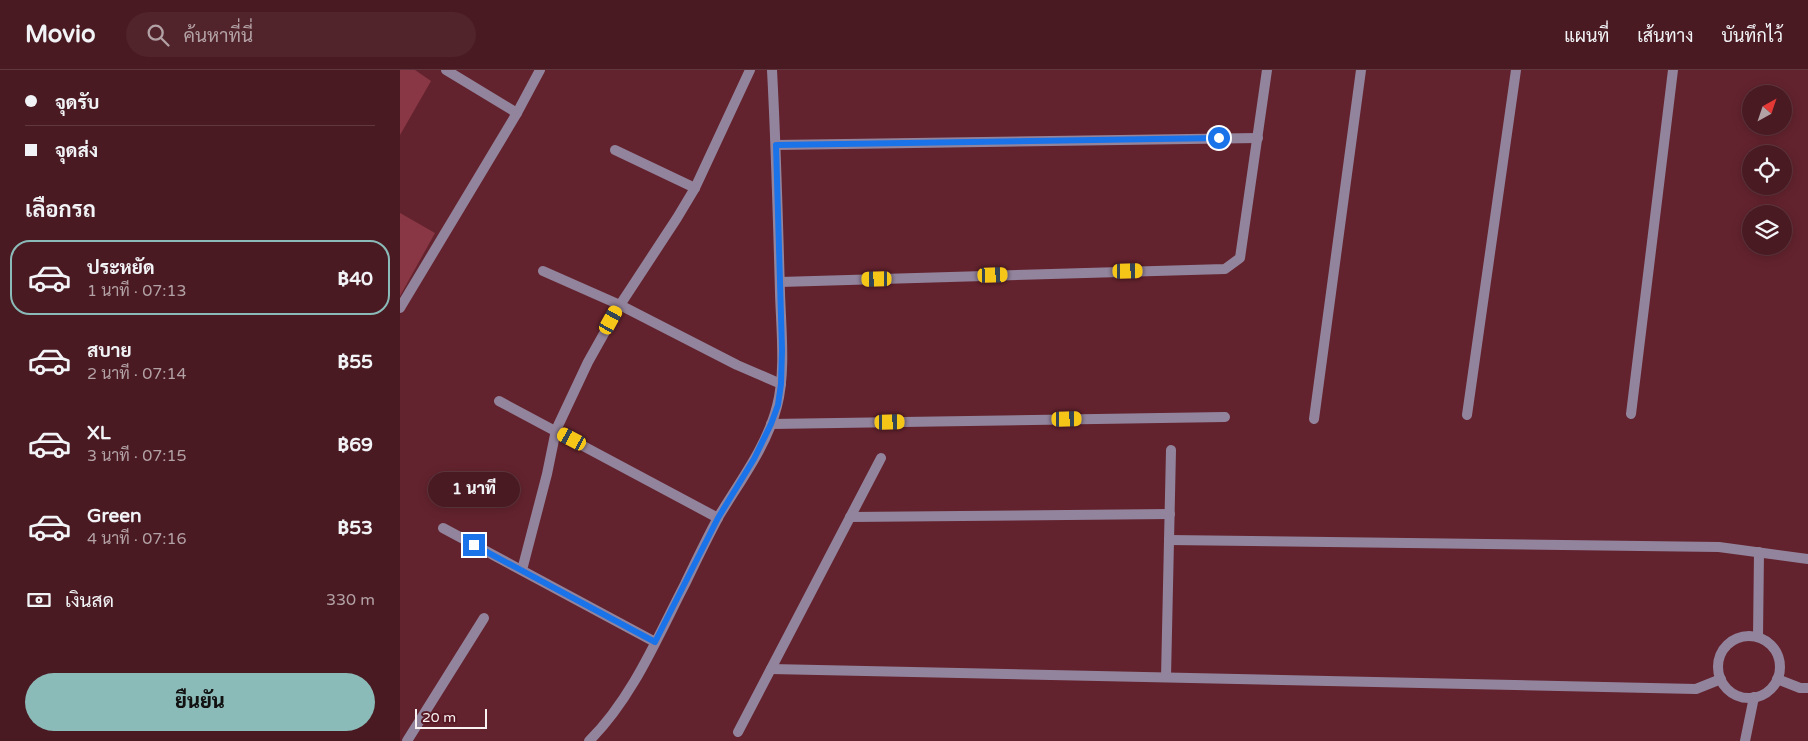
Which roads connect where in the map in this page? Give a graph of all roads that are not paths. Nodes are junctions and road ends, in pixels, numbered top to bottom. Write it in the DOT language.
graph roads {
  1 [pos="446,70"];
  2 [pos="540,70"];
  3 [pos="750,70"];
  4 [pos="772,70"];
  5 [pos="1267,70"];
  6 [pos="1361,70"];
  7 [pos="1516,70"];
  8 [pos="1673,70"];
  9 [pos="517,113"];
  10 [pos="1258,138"];
  11 [pos="776,145"];
  12 [pos="615,150"];
  13 [pos="695,188"];
  14 [pos="543,270"];
  15 [pos="780,282"];
  16 [pos="620,305"];
  17 [pos="400,308"];
  18 [pos="781,384"];
  19 [pos="499,401"];
  20 [pos="1631,414"];
  21 [pos="1467,415"];
  22 [pos="1224,417"];
  23 [pos="1314,419"];
  24 [pos="771,424"];
  25 [pos="556,430"];
  26 [pos="1171,450"];
  27 [pos="881,458"];
  28 [pos="1170,514"];
  29 [pos="850,517"];
  30 [pos="718,518"];
  31 [pos="443,528"];
  32 [pos="1169,540"];
  33 [pos="1759,552"];
  34 [pos="1808,559"];
  35 [pos="522,570"];
  36 [pos="484,618"];
  37 [pos="1758,637"];
  38 [pos="655,642"];
  39 [pos="771,669"];
  40 [pos="1166,677"];
  41 [pos="1721,679"];
  42 [pos="1777,680"];
  43 [pos="1808,688"];
  44 [pos="1754,697"];
  45 [pos="738,732"];
  46 [pos="407,741"];
  47 [pos="589,741"];
  48 [pos="1745,741"];
  1 -- 9 [label="street"];
  2 -- 9 [label="street"];
  3 -- 13 [label="street"];
  4 -- 11 [label="street"];
  5 -- 10 [label="street"];
  6 -- 23 [label="street"];
  7 -- 21 [label="street"];
  8 -- 20 [label="street"];
  9 -- 17 [label="street"];
  10 -- 11 [label="street"];
  10 -- 15 [label="street"];
  11 -- 15 [label="street"];
  12 -- 13 [label="street"];
  13 -- 16 [label="street"];
  14 -- 16 [label="street"];
  15 -- 18 [label="street"];
  16 -- 18 [label="street"];
  16 -- 25 [label="street"];
  18 -- 24 [label="street"];
  19 -- 25 [label="street"];
  22 -- 24 [label="street"];
  24 -- 30 [label="street"];
  25 -- 30 [label="street"];
  25 -- 35 [label="street"];
  26 -- 28 [label="street"];
  27 -- 29 [label="street"];
  28 -- 29 [label="street"];
  28 -- 32 [label="street"];
  29 -- 39 [label="street"];
  30 -- 38 [label="street"];
  31 -- 35 [label="street"];
  32 -- 33 [label="street"];
  32 -- 40 [label="street"];
  33 -- 34 [label="street"];
  33 -- 37 [label="street"];
  35 -- 38 [label="street"];
  36 -- 46 [label="street"];
  37 -- 41 [label="street"];
  37 -- 42 [label="street"];
  38 -- 47 [label="street"];
  39 -- 40 [label="street"];
  39 -- 45 [label="street"];
  40 -- 41 [label="street"];
  41 -- 44 [label="street"];
  42 -- 43 [label="street"];
  42 -- 44 [label="street"];
  44 -- 48 [label="street"];
}
